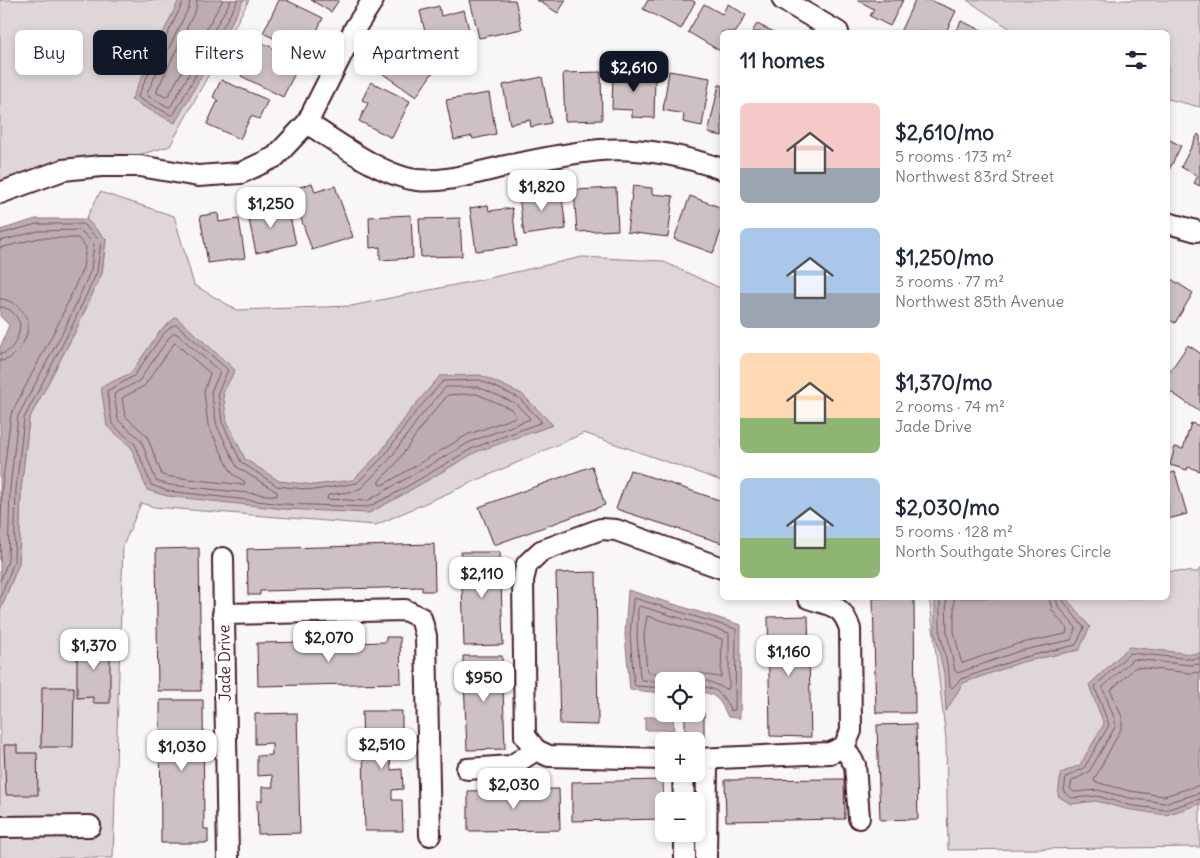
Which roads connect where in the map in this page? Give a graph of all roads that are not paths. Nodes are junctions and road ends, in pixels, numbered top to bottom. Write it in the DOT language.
graph roads {
  1 [pos="373,0"];
  2 [pos="783,0"];
  3 [pos="835,30"];
  4 [pos="307,123"];
  5 [pos="720,168"];
  6 [pos="0,193"];
  7 [pos="1170,224"];
  8 [pos="1196,231"];
  9 [pos="223,558"];
  10 [pos="720,567"];
  11 [pos="814,600"];
  12 [pos="223,614"];
  13 [pos="844,747"];
  14 [pos="536,750"];
  15 [pos="655,759"];
  16 [pos="705,760"];
  17 [pos="466,769"];
  18 [pos="703,782"];
  19 [pos="859,818"];
  20 [pos="90,826"];
  21 [pos="0,827"];
  22 [pos="430,835"];
  23 [pos="685,842"];
  24 [pos="228,858"];
  25 [pos="685,858"];
  26 [pos="706,858"];
  1 -- 4 [label="street"];
  2 -- 3 [label="street"];
  4 -- 5 [label="street"];
  4 -- 6 [label="street"];
  7 -- 8 [label="street"];
  9 -- 12 [label="street, Jade Drive"];
  10 -- 14 [label="street"];
  11 -- 13 [label="street"];
  12 -- 22 [label="street"];
  12 -- 24 [label="street, Jade Drive"];
  13 -- 16 [label="street"];
  13 -- 19 [label="street"];
  14 -- 15 [label="street"];
  14 -- 17 [label="street"];
  18 -- 26 [label="street"];
  20 -- 21 [label="street"];
  23 -- 25 [label="street"];
}
